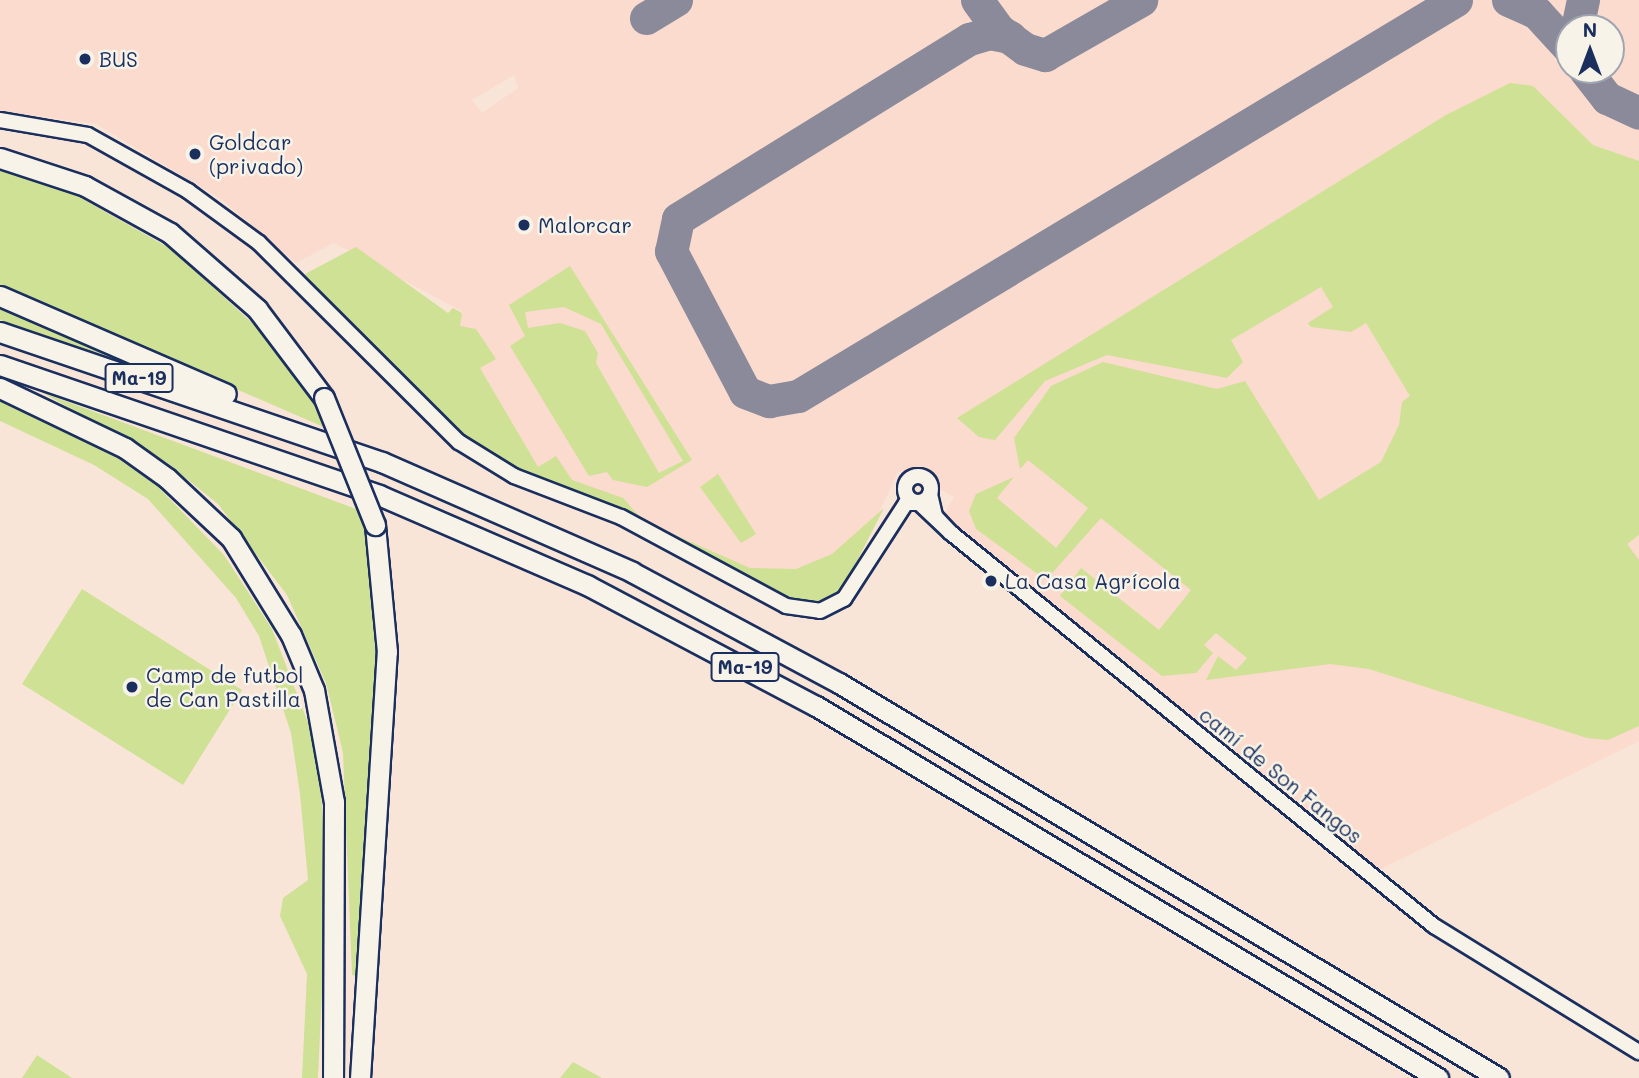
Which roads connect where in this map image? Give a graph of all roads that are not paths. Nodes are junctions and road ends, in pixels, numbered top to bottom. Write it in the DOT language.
graph roads {
  1 [pos="0,120"];
  2 [pos="0,158"];
  3 [pos="0,296"];
  4 [pos="0,332"];
  5 [pos="0,365"];
  6 [pos="0,388"];
  7 [pos="279,425"];
  8 [pos="930,494"];
  9 [pos="915,502"];
  10 [pos="951,533"];
  11 [pos="1639,1052"];
  12 [pos="333,1078"];
  13 [pos="360,1078"];
  14 [pos="1438,1078"];
  15 [pos="1499,1078"];
  1 -- 9 [label="street"];
  2 -- 13 [label="highway, bridge"];
  3 -- 7 [label="highway"];
  4 -- 7 [label="highway, Ma-19"];
  5 -- 14 [label="highway, Ma-19"];
  6 -- 12 [label="highway"];
  7 -- 15 [label="highway, Ma-19"];
  8 -- 9 [label="street"];
  8 -- 9 [label="street"];
  8 -- 10 [label="street, camí de Son Fangos"];
  9 -- 10 [label="street"];
  10 -- 11 [label="street, camí de Son Fangos"];
}
